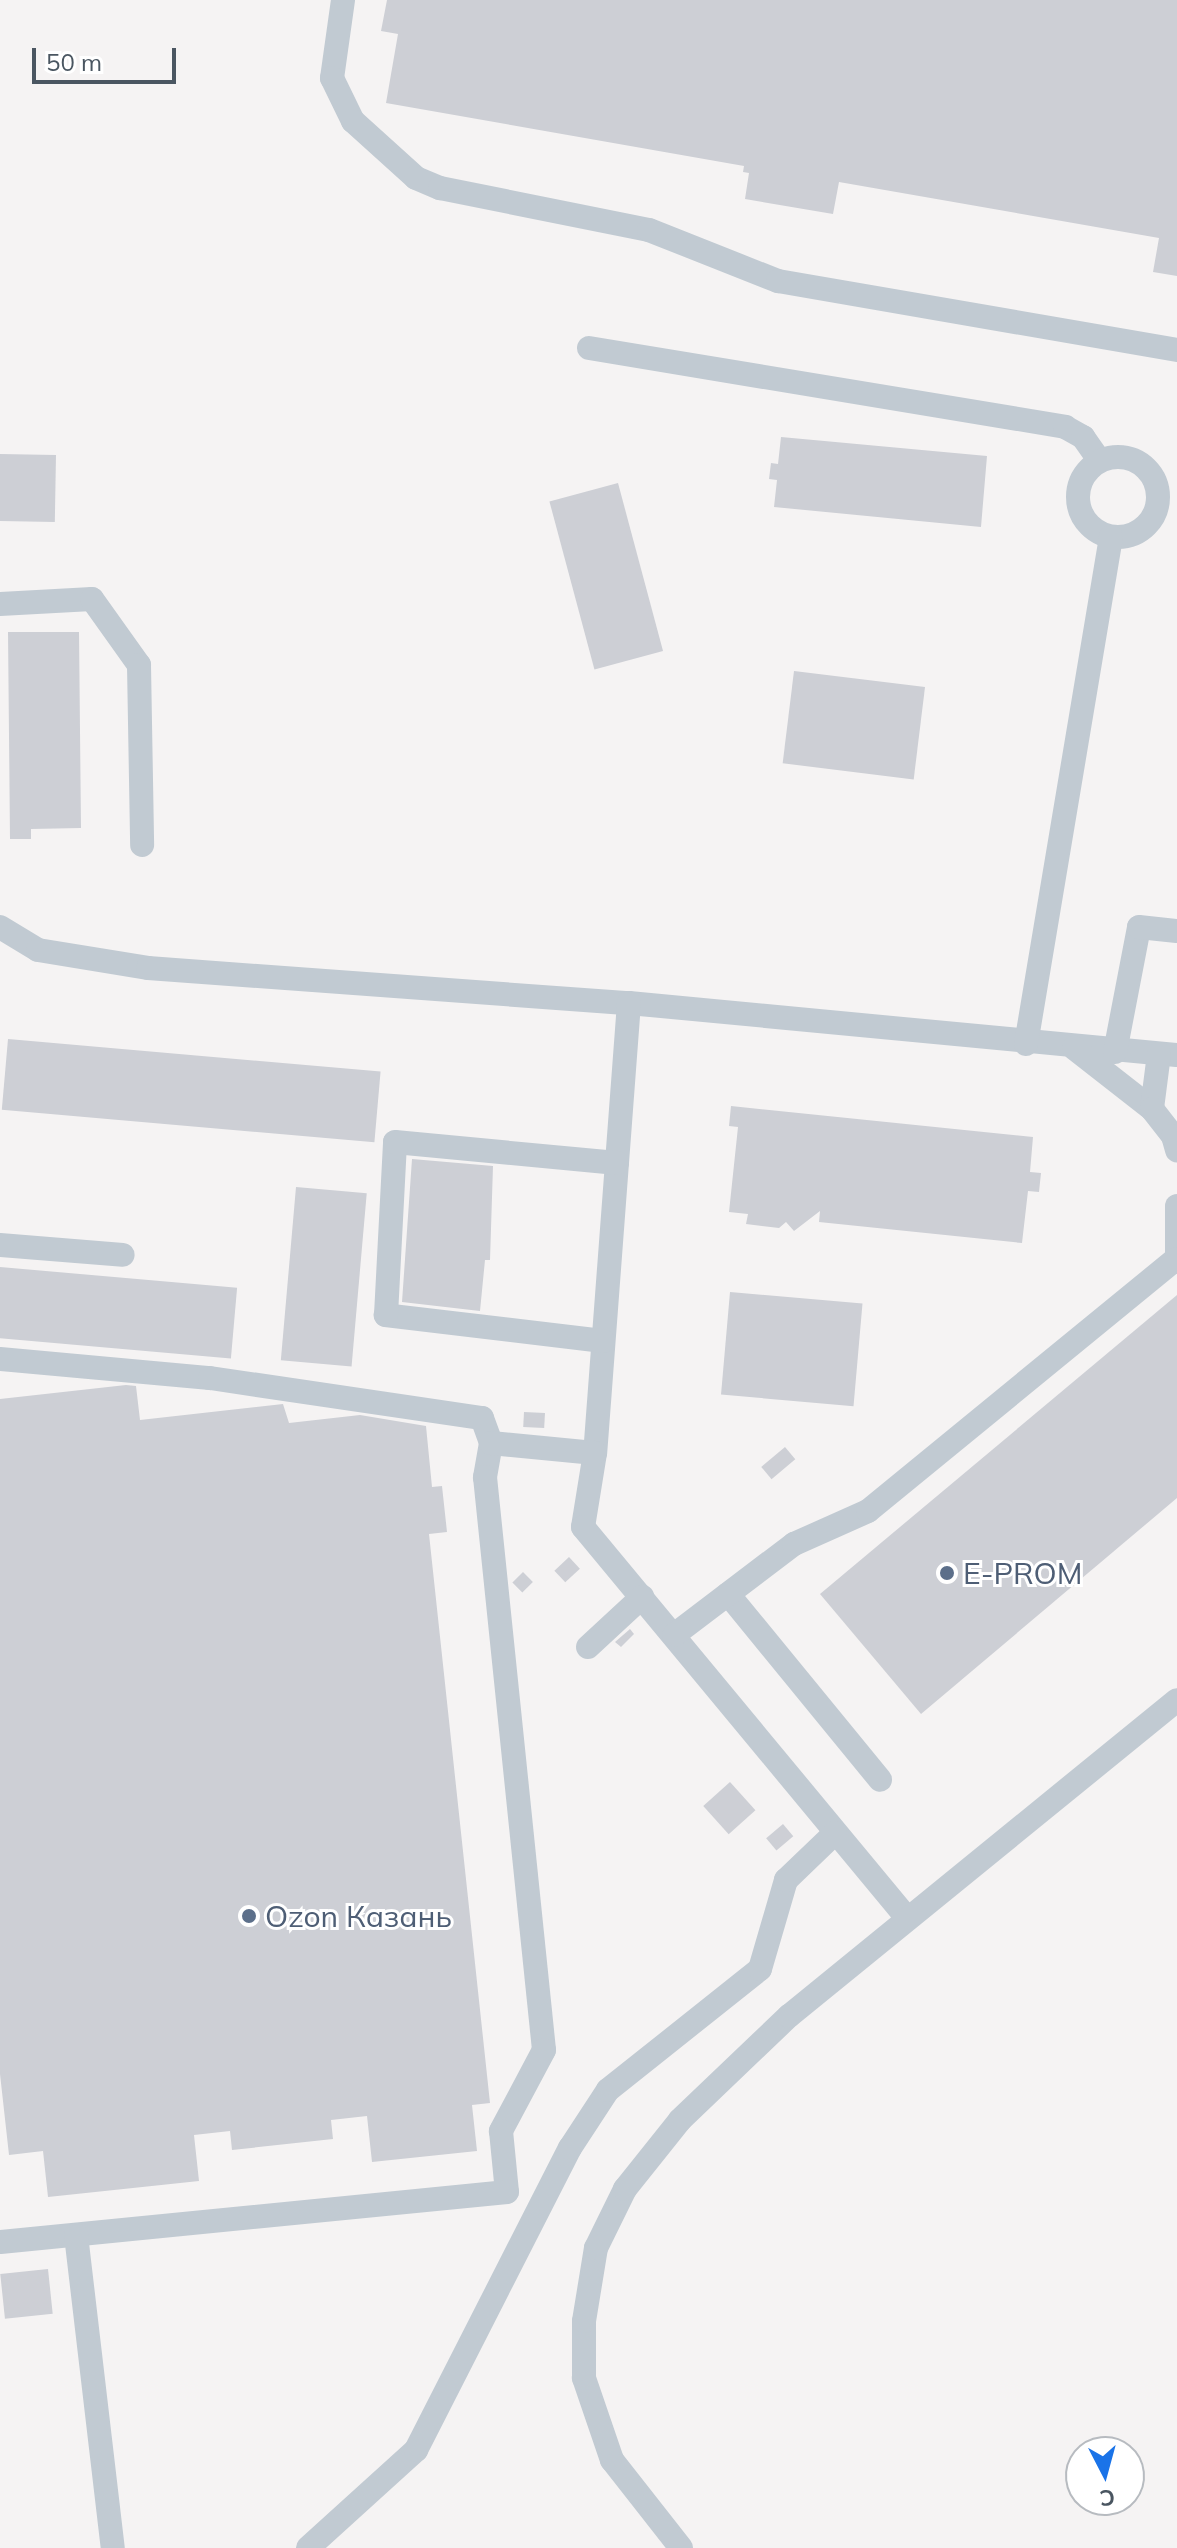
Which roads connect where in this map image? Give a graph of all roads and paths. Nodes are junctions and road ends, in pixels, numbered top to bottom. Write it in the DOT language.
graph roads {
  1 [pos="343,0"];
  2 [pos="589,348"];
  3 [pos="1177,350"];
  4 [pos="1100,461"];
  5 [pos="1111,537"];
  6 [pos="0,604"];
  7 [pos="142,845"];
  8 [pos="0,927"];
  9 [pos="1177,931"];
  10 [pos="629,1003"];
  11 [pos="1026,1044"];
  12 [pos="1074,1048"];
  13 [pos="1115,1052"];
  14 [pos="1168,1054"];
  15 [pos="1152,1109"];
  16 [pos="1177,1150"];
  17 [pos="617,1163"];
  18 [pos="1177,1206"];
  19 [pos="0,1245"];
  20 [pos="123,1255"];
  21 [pos="1176,1261"];
  22 [pos="603,1341"];
  23 [pos="0,1359"];
  24 [pos="491,1443"];
  25 [pos="595,1453"];
  26 [pos="728,1594"];
  27 [pos="642,1597"];
  28 [pos="674,1635"];
  29 [pos="588,1647"];
  30 [pos="1177,1700"];
  31 [pos="880,1780"];
  32 [pos="835,1833"];
  33 [pos="907,1918"];
  34 [pos="76,2235"];
  35 [pos="0,2242"];
  36 [pos="113,2548"];
  37 [pos="308,2548"];
  38 [pos="681,2548"];
  1 -- 3 [label="street"];
  2 -- 4 [label="street"];
  4 -- 5 [label="street"];
  4 -- 5 [label="street"];
  5 -- 11 [label="street"];
  6 -- 7 [label="street"];
  8 -- 10 [label="street"];
  9 -- 13 [label="street"];
  10 -- 11 [label="street"];
  10 -- 17 [label="street"];
  11 -- 12 [label="street"];
  12 -- 13 [label="street"];
  12 -- 15 [label="street"];
  13 -- 14 [label="street"];
  14 -- 15 [label="street"];
  15 -- 16 [label="street"];
  17 -- 22 [label="street"];
  17 -- 22 [label="street"];
  18 -- 21 [label="street"];
  19 -- 20 [label="street"];
  21 -- 26 [label="street"];
  22 -- 25 [label="street"];
  23 -- 24 [label="street"];
  24 -- 25 [label="street"];
  24 -- 34 [label="street"];
  25 -- 27 [label="street"];
  26 -- 28 [label="street"];
  26 -- 31 [label="street"];
  27 -- 28 [label="street"];
  27 -- 29 [label="street"];
  28 -- 32 [label="street"];
  30 -- 33 [label="street"];
  32 -- 33 [label="street"];
  32 -- 37 [label="street"];
  33 -- 38 [label="street"];
  34 -- 35 [label="street"];
  34 -- 36 [label="street"];
}
